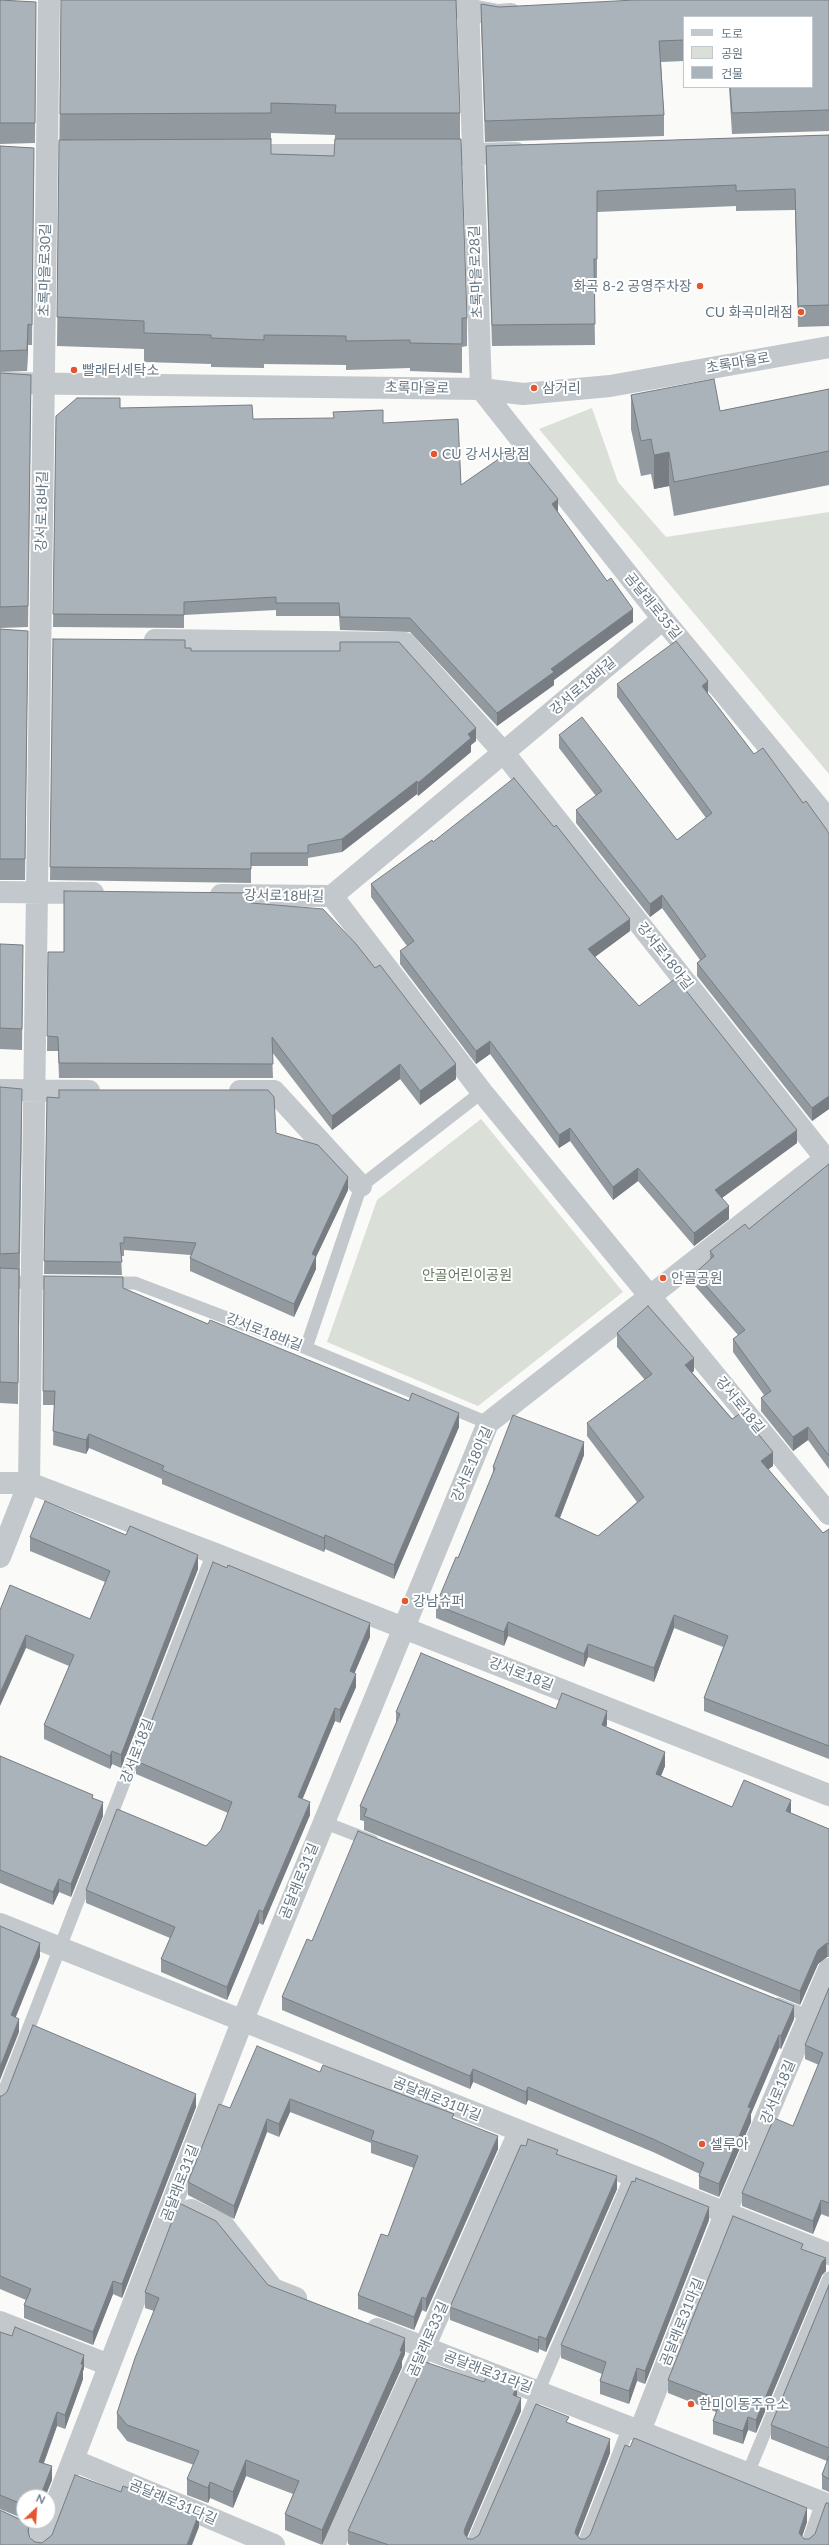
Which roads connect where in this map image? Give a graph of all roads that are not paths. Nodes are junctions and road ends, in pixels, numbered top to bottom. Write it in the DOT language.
graph roads {
  1 [pos="408,3"];
  2 [pos="468,4"];
  3 [pos="42,7"];
  4 [pos="72,10"];
  5 [pos="530,13"];
  6 [pos="536,153"];
  7 [pos="252,155"];
  8 [pos="385,155"];
  9 [pos="409,155"];
  10 [pos="472,155"];
  11 [pos="23,156"];
  12 [pos="47,156"];
  13 [pos="70,156"];
  14 [pos="829,347"];
  15 [pos="0,383"];
  16 [pos="44,384"];
  17 [pos="481,389"];
  18 [pos="663,619"];
  19 [pos="30,639"];
  20 [pos="64,639"];
  21 [pos="136,640"];
  22 [pos="504,753"];
  23 [pos="829,820"];
  24 [pos="0,892"];
  25 [pos="37,892"];
  26 [pos="117,893"];
  27 [pos="204,895"];
  28 [pos="332,896"];
  29 [pos="0,1090"];
  30 [pos="34,1091"];
  31 [pos="106,1091"];
  32 [pos="218,1091"];
  33 [pos="482,1092"];
  34 [pos="828,1159"];
  35 [pos="361,1186"];
  36 [pos="0,1282"];
  37 [pos="32,1282"];
  38 [pos="71,1283"];
  39 [pos="95,1283"];
  40 [pos="651,1297"];
  41 [pos="306,1348"];
  42 [pos="488,1423"];
  43 [pos="0,1483"];
  44 [pos="29,1484"];
  45 [pos="829,1514"];
  46 [pos="213,1553"];
  47 [pos="0,1557"];
  48 [pos="402,1628"];
  49 [pos="829,1795"];
  50 [pos="323,1822"];
  51 [pos="382,1845"];
  52 [pos="0,1924"];
  53 [pos="60,1949"];
  54 [pos="829,1969"];
  55 [pos="766,1999"];
  56 [pos="810,2017"];
  57 [pos="242,2022"];
  58 [pos="0,2102"];
  59 [pos="519,2132"];
  60 [pos="631,2176"];
  61 [pos="173,2202"];
  62 [pos="725,2214"];
  63 [pos="829,2254"];
  64 [pos="829,2278"];
  65 [pos="316,2306"];
  66 [pos="0,2322"];
  67 [pos="359,2323"];
  68 [pos="424,2348"];
  69 [pos="109,2365"];
  70 [pos="539,2391"];
  71 [pos="634,2429"];
  72 [pos="73,2460"];
  73 [pos="748,2473"];
  74 [pos="826,2504"];
  75 [pos="0,2517"];
  76 [pos="42,2540"];
  77 [pos="274,2545"];
  78 [pos="334,2545"];
  79 [pos="472,2545"];
  80 [pos="583,2545"];
  81 [pos="807,2545"];
  1 -- 2 [label="street"];
  2 -- 5 [label="street"];
  2 -- 10 [label="street, 초록마을로28길"];
  3 -- 4 [label="street"];
  3 -- 12 [label="street, 초록마을로30길"];
  6 -- 10 [label="street"];
  7 -- 8 [label="street"];
  9 -- 10 [label="street"];
  10 -- 17 [label="street, 초록마을로28길"];
  11 -- 12 [label="street"];
  12 -- 13 [label="street"];
  12 -- 16 [label="street, 초록마을로30길"];
  14 -- 17 [label="street, 초록마을로"];
  15 -- 16 [label="street, 초록마을로"];
  16 -- 17 [label="street, 초록마을로"];
  16 -- 19 [label="street, 강서로18바길"];
  17 -- 18 [label="street, 곰달래로35길"];
  18 -- 22 [label="street, 강서로18바길"];
  18 -- 23 [label="street, 곰달래로35길"];
  19 -- 20 [label="street"];
  19 -- 25 [label="street, 강서로18바길"];
  21 -- 22 [label="street"];
  22 -- 28 [label="street, 강서로18바길"];
  22 -- 34 [label="street, 강서로18아길"];
  24 -- 25 [label="street"];
  25 -- 26 [label="street"];
  25 -- 30 [label="street, 강서로18바길"];
  27 -- 28 [label="street, 강서로18바길"];
  28 -- 33 [label="street"];
  29 -- 30 [label="street"];
  30 -- 31 [label="street"];
  30 -- 37 [label="street, 강서로18바길"];
  32 -- 35 [label="street"];
  33 -- 35 [label="lane"];
  33 -- 40 [label="street"];
  34 -- 40 [label="street, 강서로18아길"];
  35 -- 41 [label="lane"];
  36 -- 37 [label="lane"];
  37 -- 38 [label="lane"];
  37 -- 44 [label="street, 강서로18바길"];
  39 -- 41 [label="lane, 강서로18바길"];
  40 -- 42 [label="street, 강서로18아길"];
  40 -- 45 [label="street, 강서로18길"];
  41 -- 42 [label="lane, 강서로18바길"];
  42 -- 48 [label="street, 강서로18아길"];
  43 -- 44 [label="street, 강서로18길"];
  44 -- 46 [label="street, 강서로18길"];
  44 -- 47 [label="street"];
  46 -- 48 [label="street, 강서로18길"];
  46 -- 53 [label="lane, 강서로18길"];
  48 -- 49 [label="street, 강서로18길"];
  48 -- 50 [label="street, 곰달래로31길"];
  50 -- 51 [label="lane"];
  50 -- 57 [label="street, 곰달래로31길"];
  52 -- 53 [label="street"];
  53 -- 57 [label="street"];
  53 -- 58 [label="lane, 강서로18길"];
  54 -- 56 [label="street, 강서로18길"];
  55 -- 56 [label="lane"];
  56 -- 62 [label="street, 강서로18길"];
  57 -- 59 [label="street, 곰달래로31마길"];
  57 -- 61 [label="street, 곰달래로31길"];
  59 -- 60 [label="street, 곰달래로31마길"];
  59 -- 68 [label="street, 곰달래로33길"];
  60 -- 62 [label="street, 곰달래로31마길"];
  60 -- 70 [label="lane"];
  61 -- 65 [label="street"];
  61 -- 69 [label="street, 곰달래로31길"];
  62 -- 63 [label="street, 곰달래로31마길"];
  62 -- 71 [label="street, 곰달래로31마길"];
  64 -- 73 [label="lane"];
  66 -- 69 [label="street"];
  67 -- 68 [label="street, 곰달래로31라길"];
  68 -- 70 [label="street, 곰달래로31라길"];
  68 -- 78 [label="street, 곰달래로33길"];
  69 -- 72 [label="street, 곰달래로31길"];
  70 -- 71 [label="street, 곰달래로31라길"];
  70 -- 79 [label="lane, 곰달래로31라길"];
  71 -- 73 [label="street, 곰달래로31라길"];
  71 -- 80 [label="lane"];
  72 -- 76 [label="street, 곰달래로31길"];
  72 -- 77 [label="street, 곰달래로31다길"];
  73 -- 74 [label="street, 곰달래로31라길"];
  74 -- 81 [label="lane, 곰달래로31라길"];
  75 -- 76 [label="lane"];
}
